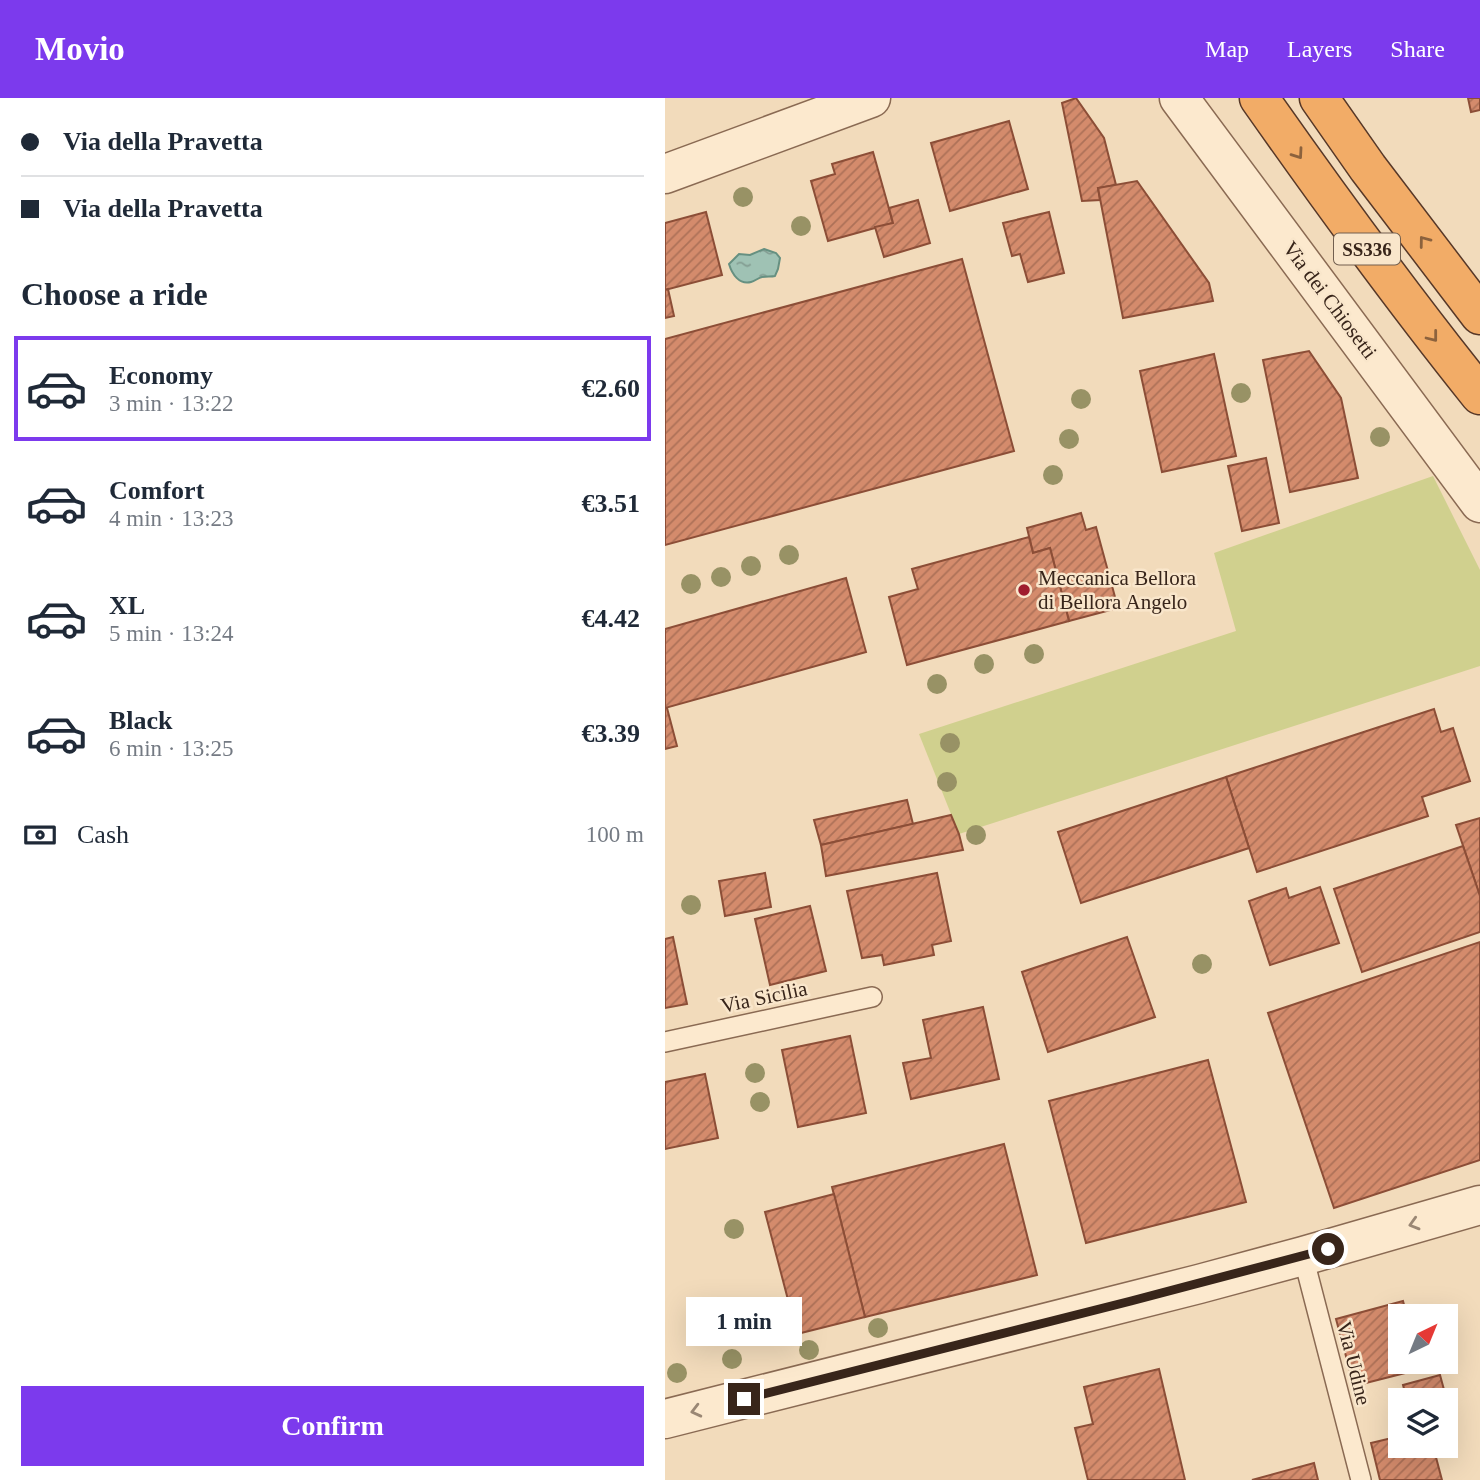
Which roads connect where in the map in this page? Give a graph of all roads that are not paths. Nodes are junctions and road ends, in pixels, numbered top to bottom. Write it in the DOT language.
graph roads {
  1 [pos="871,98"];
  2 [pos="1179,98"];
  3 [pos="1259,98"];
  4 [pos="1319,98"];
  5 [pos="665,174"];
  6 [pos="1480,315"];
  7 [pos="1480,395"];
  8 [pos="1480,503"];
  9 [pos="872,997"];
  10 [pos="665,1042"];
  11 [pos="1480,1206"];
  12 [pos="1303,1256"];
  13 [pos="665,1419"];
  14 [pos="1361,1480"];
  1 -- 5 [label="street"];
  2 -- 8 [label="street, Via dei Chiosetti"];
  3 -- 7 [label="highway, SS336, one-way"];
  6 -- 4 [label="highway, SS336, one-way"];
  9 -- 10 [label="lane, Via Sicilia"];
  11 -- 12 [label="street, one-way"];
  12 -- 13 [label="street, one-way"];
  12 -- 14 [label="lane, Via Udine"];
}
